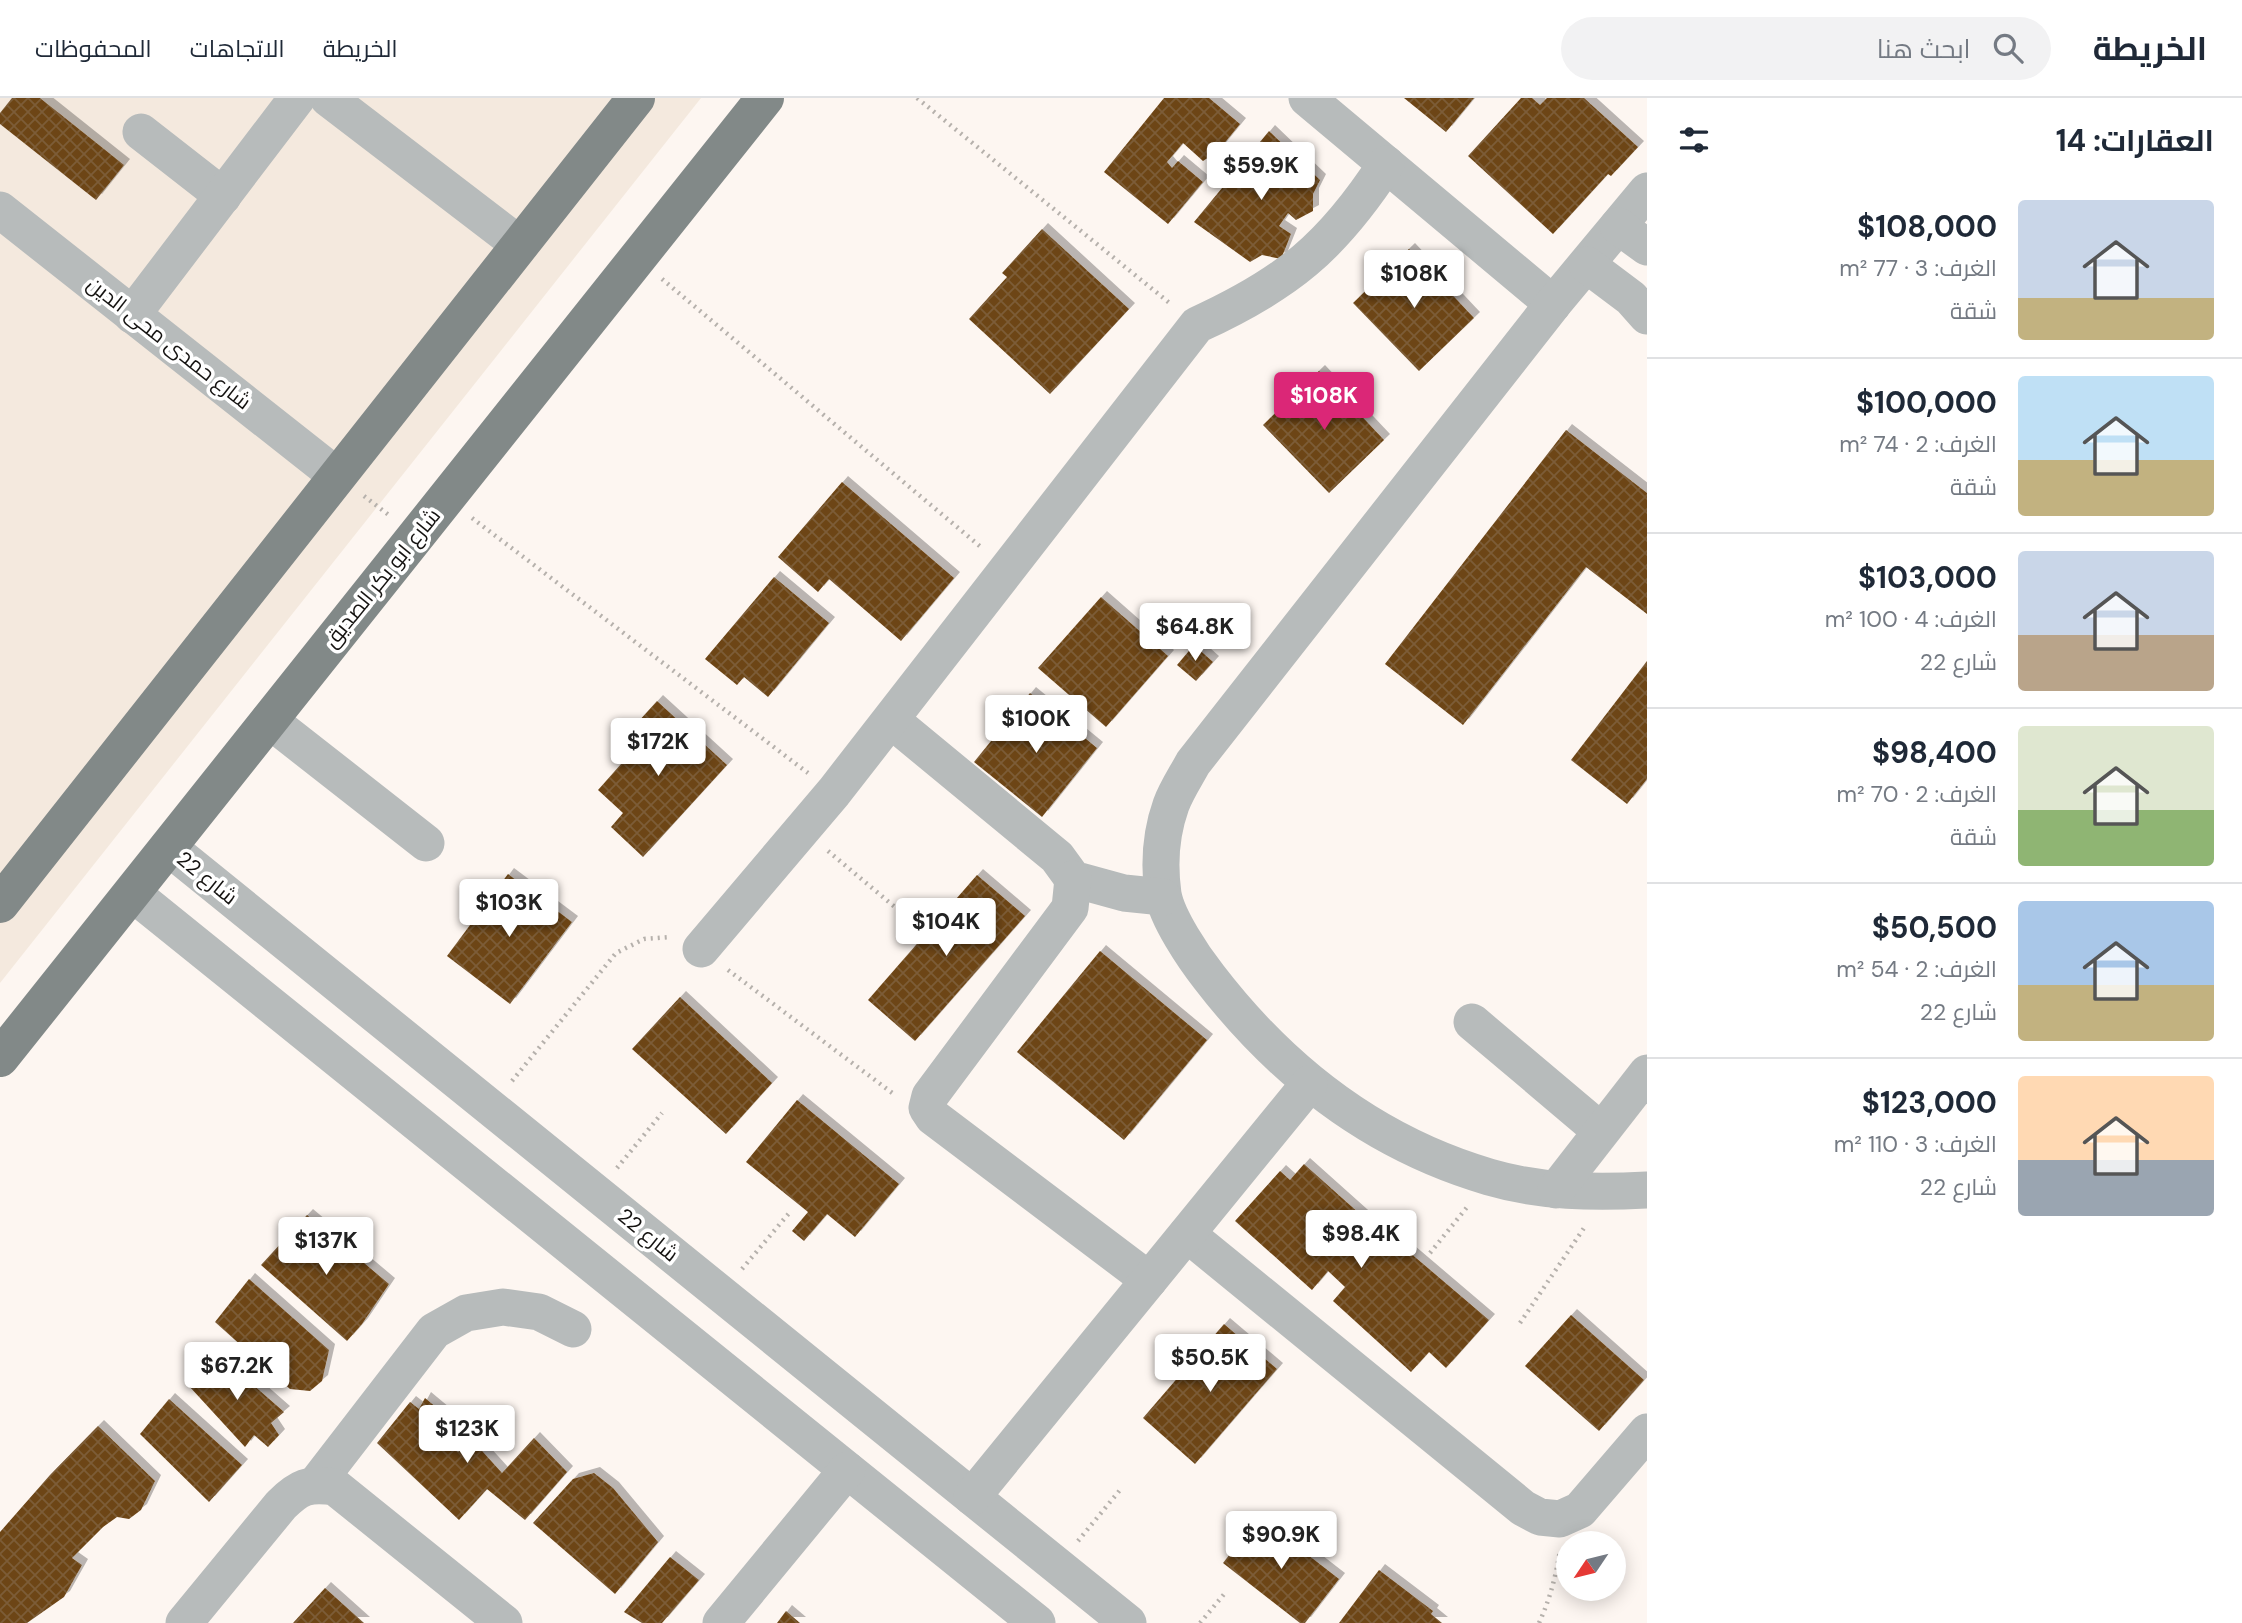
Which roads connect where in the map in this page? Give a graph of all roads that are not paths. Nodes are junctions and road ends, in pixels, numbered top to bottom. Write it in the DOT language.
graph roads {
  1 [pos="297,98"];
  2 [pos="328,98"];
  3 [pos="636,98"];
  4 [pos="765,98"];
  5 [pos="1314,100"];
  6 [pos="141,132"];
  7 [pos="1385,164"];
  8 [pos="1647,191"];
  9 [pos="223,196"];
  10 [pos="0,210"];
  11 [pos="1618,226"];
  12 [pos="520,245"];
  13 [pos="1647,247"];
  14 [pos="1587,265"];
  15 [pos="1553,304"];
  16 [pos="132,315"];
  17 [pos="1647,316"];
  18 [pos="337,476"];
  19 [pos="269,720"];
  20 [pos="891,720"];
  21 [pos="426,843"];
  22 [pos="168,847"];
  23 [pos="1073,879"];
  24 [pos="132,893"];
  25 [pos="1163,897"];
  26 [pos="0,904"];
  27 [pos="701,949"];
  28 [pos="1472,1022"];
  29 [pos="0,1058"];
  30 [pos="1647,1073"];
  31 [pos="1309,1084"];
  32 [pos="1601,1131"];
  33 [pos="1556,1190"];
  34 [pos="1647,1190"];
  35 [pos="1187,1234"];
  36 [pos="1149,1280"];
  37 [pos="573,1329"];
  38 [pos="1647,1432"];
  39 [pos="847,1470"];
  40 [pos="316,1484"];
  41 [pos="972,1497"];
  42 [pos="184,1623"];
  43 [pos="504,1623"];
  44 [pos="721,1623"];
  45 [pos="1037,1623"];
  46 [pos="1128,1623"];
  1 -- 9 [label="street"];
  2 -- 12 [label="street"];
  3 -- 12 [label="main road"];
  4 -- 19 [label="main road, شارع ابو بكر الصديق"];
  5 -- 7 [label="street"];
  6 -- 9 [label="street"];
  7 -- 15 [label="street"];
  7 -- 20 [label="street"];
  8 -- 11 [label="street"];
  9 -- 16 [label="street"];
  10 -- 16 [label="street, شارع حمدى محى الدين"];
  11 -- 13 [label="street"];
  11 -- 14 [label="street"];
  12 -- 18 [label="main road"];
  14 -- 15 [label="street"];
  14 -- 17 [label="street"];
  15 -- 25 [label="street"];
  16 -- 18 [label="street, شارع حمدى محى الدين"];
  18 -- 26 [label="main road"];
  19 -- 21 [label="street"];
  19 -- 22 [label="main road, شارع ابو بكر الصديق"];
  20 -- 23 [label="street"];
  20 -- 27 [label="street"];
  22 -- 24 [label="main road, شارع ابو بكر الصديق"];
  22 -- 41 [label="street, شارع 22"];
  23 -- 25 [label="street"];
  23 -- 36 [label="street"];
  24 -- 29 [label="main road, شارع ابو بكر الصديق"];
  24 -- 39 [label="street"];
  25 -- 31 [label="street"];
  28 -- 32 [label="street"];
  30 -- 32 [label="street"];
  31 -- 33 [label="street"];
  31 -- 35 [label="street"];
  32 -- 33 [label="street"];
  33 -- 34 [label="street"];
  35 -- 36 [label="street"];
  35 -- 38 [label="street"];
  36 -- 41 [label="street"];
  37 -- 40 [label="street"];
  39 -- 44 [label="street"];
  39 -- 45 [label="street"];
  40 -- 42 [label="street"];
  40 -- 43 [label="street"];
  41 -- 46 [label="street, شارع 22"];
}
